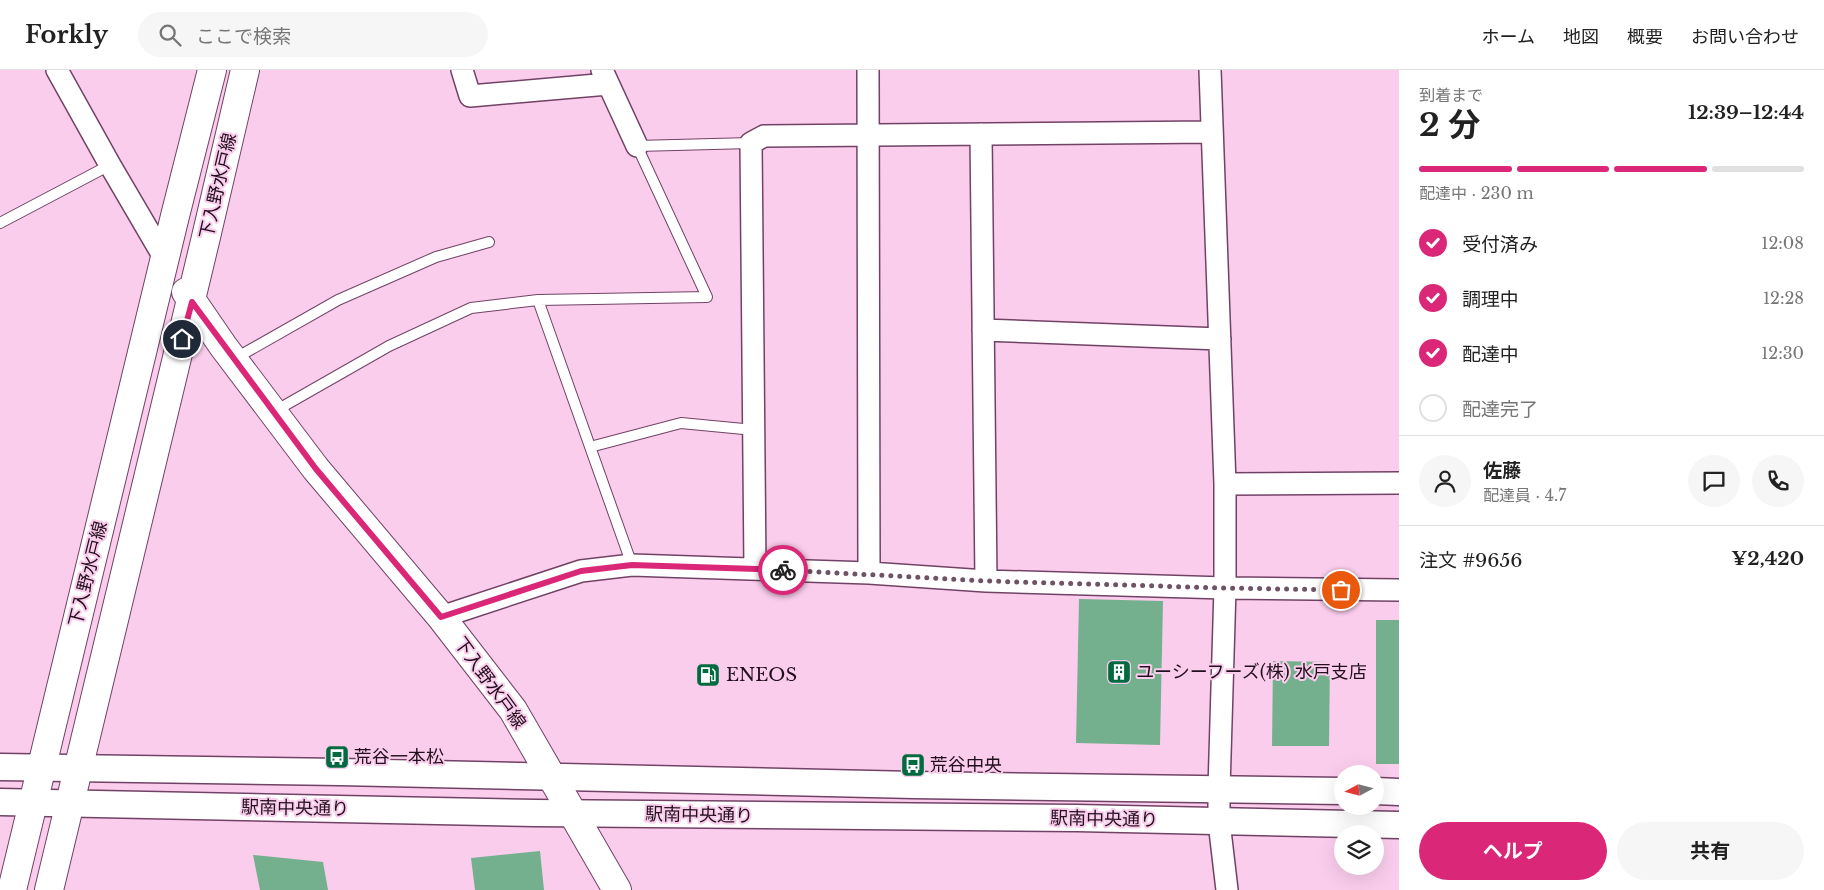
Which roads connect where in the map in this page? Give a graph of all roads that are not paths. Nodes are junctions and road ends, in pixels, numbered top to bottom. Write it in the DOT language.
graph roads {
  1 [pos="57,70"];
  2 [pos="212,70"];
  3 [pos="245,70"];
  4 [pos="462,70"];
  5 [pos="868,70"];
  6 [pos="1210,70"];
  7 [pos="605,77"];
  8 [pos="1212,132"];
  9 [pos="981,134"];
  10 [pos="868,135"];
  11 [pos="752,143"];
  12 [pos="636,146"];
  13 [pos="110,165"];
  14 [pos="0,222"];
  15 [pos="490,242"];
  16 [pos="165,259"];
  17 [pos="538,300"];
  18 [pos="192,302"];
  19 [pos="983,330"];
  20 [pos="1220,339"];
  21 [pos="233,359"];
  22 [pos="273,412"];
  23 [pos="754,430"];
  24 [pos="590,447"];
  25 [pos="1225,484"];
  26 [pos="1399,484"];
  27 [pos="632,565"];
  28 [pos="755,569"];
  29 [pos="869,573"];
  30 [pos="986,581"];
  31 [pos="1225,588"];
  32 [pos="1399,590"];
  33 [pos="441,617"];
  34 [pos="0,767"];
  35 [pos="41,768"];
  36 [pos="77,768"];
  37 [pos="552,777"];
  38 [pos="1219,789"];
  39 [pos="1334,791"];
  40 [pos="1384,791"];
  41 [pos="1399,792"];
  42 [pos="0,802"];
  43 [pos="70,803"];
  44 [pos="33,804"];
  45 [pos="572,813"];
  46 [pos="1219,822"];
  47 [pos="1399,825"];
  48 [pos="12,890"];
  49 [pos="49,890"];
  50 [pos="617,890"];
  51 [pos="1227,890"];
  1 -- 13 [label="street"];
  2 -- 16 [label="main road, 下入野水戸線"];
  3 -- 18 [label="main road, 下入野水戸線"];
  4 -- 7 [label="street"];
  5 -- 10 [label="street"];
  6 -- 8 [label="street"];
  7 -- 12 [label="street"];
  8 -- 9 [label="street"];
  8 -- 20 [label="street"];
  9 -- 10 [label="street"];
  9 -- 19 [label="street"];
  10 -- 11 [label="street"];
  10 -- 29 [label="street"];
  11 -- 12 [label="lane"];
  11 -- 23 [label="street"];
  12 -- 17 [label="lane"];
  13 -- 14 [label="lane"];
  13 -- 16 [label="street"];
  15 -- 21 [label="lane"];
  16 -- 18 [label="main road, 下入野水戸線"];
  16 -- 35 [label="main road, 下入野水戸線"];
  17 -- 22 [label="lane"];
  17 -- 24 [label="lane"];
  18 -- 21 [label="main road, 下入野水戸線"];
  18 -- 36 [label="main road, 下入野水戸線"];
  19 -- 20 [label="street"];
  19 -- 30 [label="street"];
  20 -- 25 [label="street"];
  21 -- 22 [label="main road, 下入野水戸線"];
  22 -- 33 [label="main road, 下入野水戸線"];
  23 -- 24 [label="lane"];
  23 -- 28 [label="street"];
  24 -- 27 [label="lane"];
  25 -- 26 [label="street"];
  25 -- 31 [label="street"];
  27 -- 28 [label="street"];
  27 -- 33 [label="street"];
  28 -- 29 [label="street"];
  29 -- 30 [label="street"];
  30 -- 31 [label="street"];
  31 -- 32 [label="street"];
  31 -- 38 [label="street"];
  33 -- 37 [label="main road, 下入野水戸線"];
  34 -- 35 [label="street, 駅南中央通り"];
  35 -- 36 [label="street, 駅南中央通り"];
  35 -- 44 [label="main road, 下入野水戸線"];
  36 -- 37 [label="street, 駅南中央通り"];
  36 -- 43 [label="main road, 下入野水戸線"];
  37 -- 38 [label="street, 駅南中央通り"];
  37 -- 45 [label="main road, 下入野水戸線"];
  38 -- 39 [label="street, 駅南中央通り"];
  38 -- 46 [label="street"];
  40 -- 41 [label="street"];
  42 -- 44 [label="street, 駅南中央通り"];
  43 -- 44 [label="street, 駅南中央通り"];
  43 -- 45 [label="street, 駅南中央通り"];
  43 -- 49 [label="main road, 下入野水戸線"];
  44 -- 48 [label="main road, 下入野水戸線"];
  45 -- 46 [label="street, 駅南中央通り"];
  45 -- 50 [label="main road, 下入野水戸線"];
  46 -- 47 [label="street, 駅南中央通り"];
  46 -- 51 [label="street"];
}
